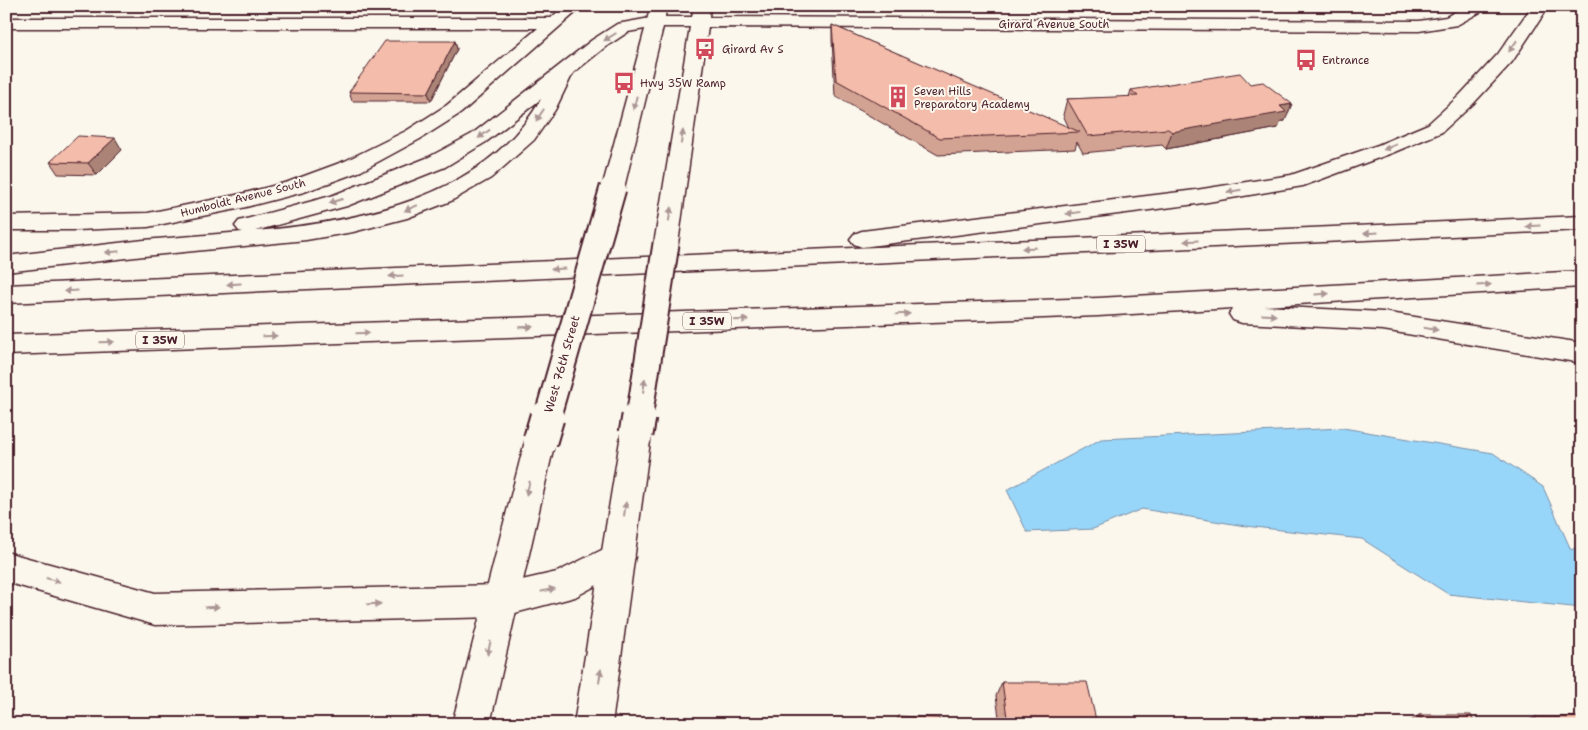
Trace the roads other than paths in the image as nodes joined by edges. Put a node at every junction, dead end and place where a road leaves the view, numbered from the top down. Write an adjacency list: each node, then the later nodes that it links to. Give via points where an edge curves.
1 (40, 6): 8 (main road)
2 (575, 6): 7 (main road, Humboldt Avenue South)
3 (1478, 6): 6 (main road, Girard Avenue South, via 1451,21 1419,26)
4 (1541, 6): 14 (main road, one-way to 14, via 1505,58 1435,128 1385,150 1295,181 1196,197)
5 (657, 14): 6 (main road, Girard Avenue South); 9 (main road, Girard Avenue South, one-way to 9, via 623,28); 22 (main road, West 76th Street, one-way to 22, bridge, via 613,188 540,441)
6 (701, 14): 20 (main road, one-way to 6, bridge)
7 (555, 23): 8 (main road); 10 (main road, Humboldt Avenue South, via 454,109 413,135 353,166 296,187 148,220)
8 (10, 26)
9 (564, 73): 12 (main road, Girard Avenue South, one-way to 12, via 479,138 405,176 338,201 269,221); 12 (main road, one-way to 12, via 541,116 520,143 485,171 453,190 404,211 353,225 295,235)
10 (6, 223)
11 (1582, 223): 14 (main road, I 35W, one-way to 14)
12 (160, 247): 13 (main road, one-way to 13)
13 (6, 264)
14 (659, 264): 16 (main road, I 35W, one-way to 16)
15 (1582, 279): 17 (main road, I 35W, one-way to 15)
16 (6, 294)
17 (1098, 307): 18 (main road, I 35W, one-way to 17); 19 (main road, one-way to 19, via 1383,321)
18 (6, 345)
19 (1582, 353)
20 (618, 557): 22 (main road, one-way to 20, via 563,586); 24 (main road, one-way to 20)
21 (6, 567): 22 (main road, one-way to 22, via 155,609)
22 (500, 601): 23 (main road, West 76th Street, one-way to 23)
23 (471, 724)
24 (593, 724)

